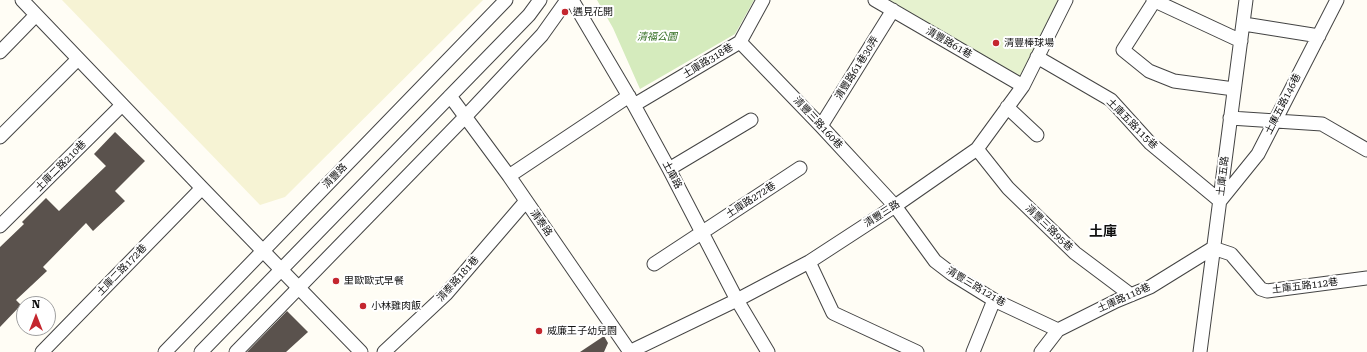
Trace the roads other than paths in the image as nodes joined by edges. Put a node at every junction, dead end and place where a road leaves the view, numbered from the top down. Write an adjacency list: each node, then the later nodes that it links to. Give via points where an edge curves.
1 (22, 0): 13 (street)
2 (506, 0): 46 (street, 清豐路)
3 (540, 0): 23 (street, via 529,15)
4 (567, 0): 27 (street, via 542,35)
5 (572, 0): 24 (street, 土庫路)
6 (763, 0): 17 (street, 土庫路318巷)
7 (875, 0): 12 (street, 清豐路61巷)
8 (1066, 0): 19 (street, 清豐三路)
9 (1154, 0): 16 (street); 22 (street, via 1123,50 1149,71 1174,81)
10 (1246, 0): 14 (street, 土庫五路)
11 (1337, 0): 15 (street, 土庫五路146巷)
12 (893, 10): 21 (street, 清豐路61巷); 31 (street, 清豐路61巷30弄)
13 (36, 15): 18 (street); 20 (street)
14 (1244, 24): 15 (street); 16 (street, 土庫五路)
15 (1319, 36): 30 (street, 土庫五路146巷)
16 (1241, 41): 22 (street, 土庫五路)
17 (740, 42): 24 (street, 土庫路318巷); 31 (street, 清豐三路160巷)
18 (0, 52)
19 (1037, 57): 21 (street, 清豐三路); 41 (street, 土庫五路115巷, via 1111,100 1150,143)
20 (78, 59): 25 (street); 33 (street)
21 (1023, 86): 26 (street, 清豐三路)
22 (1234, 89): 28 (street, 土庫五路)
23 (450, 96): 27 (street, 清泰路); 49 (street)
24 (631, 101): 37 (street, 土庫路); 38 (street, 土庫路318巷)
25 (122, 105): 39 (street); 43 (street, 土庫二路210巷)
26 (1007, 107): 32 (street); 34 (street, 清豐三路)
27 (465, 117): 38 (street, 清泰路); 51 (street)
28 (1230, 118): 30 (street); 41 (street, 土庫五路)
29 (751, 120): 37 (street)
30 (1274, 121): 35 (street, via 1322,124); 41 (street, 土庫五路146巷, via 1258,154)
31 (821, 126): 42 (street, 清豐三路160巷)
32 (1037, 135)
33 (0, 138)
34 (977, 149): 42 (street, 清豐三路); 52 (street, 清豐三路95巷, via 1008,188 1075,253)
35 (1367, 150)
36 (800, 168): 44 (street, 土庫路272巷)
37 (669, 169): 44 (street, 土庫路)
38 (509, 176): 40 (street, 清泰路)
39 (202, 188): 46 (street); 56 (street, 土庫二路172巷)
40 (526, 201): 61 (street, 清泰路181巷, via 446,294); 62 (street, 清泰路)
41 (1220, 202): 45 (street, 土庫五路)
42 (895, 206): 47 (street, 清豐三路); 54 (street, 清豐三路121巷, via 935,261)
43 (2, 220)
44 (702, 233): 48 (street, 土庫路272巷); 53 (street, 土庫路)
45 (1213, 248): 50 (street, 土庫五路112巷, via 1231,254 1261,288 1267,291); 52 (street, 土庫路118巷, via 1150,287); 67 (street, 土庫五路)
46 (263, 251): 49 (street); 57 (street, 清豐路)
47 (809, 262): 53 (street, 清豐三路); 64 (street, via 833,313)
48 (654, 264)
49 (281, 270): 51 (street); 58 (street)
50 (1367, 278)
51 (298, 287): 59 (street); 60 (street)
52 (1131, 295): 55 (street, 土庫路118巷)
53 (737, 300): 62 (street, 清豐三路); 63 (street, 土庫路)
54 (994, 300): 55 (street, 清豐三路121巷); 65 (street)
55 (1058, 330): 66 (street, 土庫路118巷)
56 (42, 352)
57 (165, 352)
58 (201, 352)
59 (236, 352)
60 (361, 352)
61 (384, 352)
62 (630, 352)
63 (768, 352)
64 (917, 352)
65 (973, 352)
66 (1041, 352)
67 (1200, 352)

